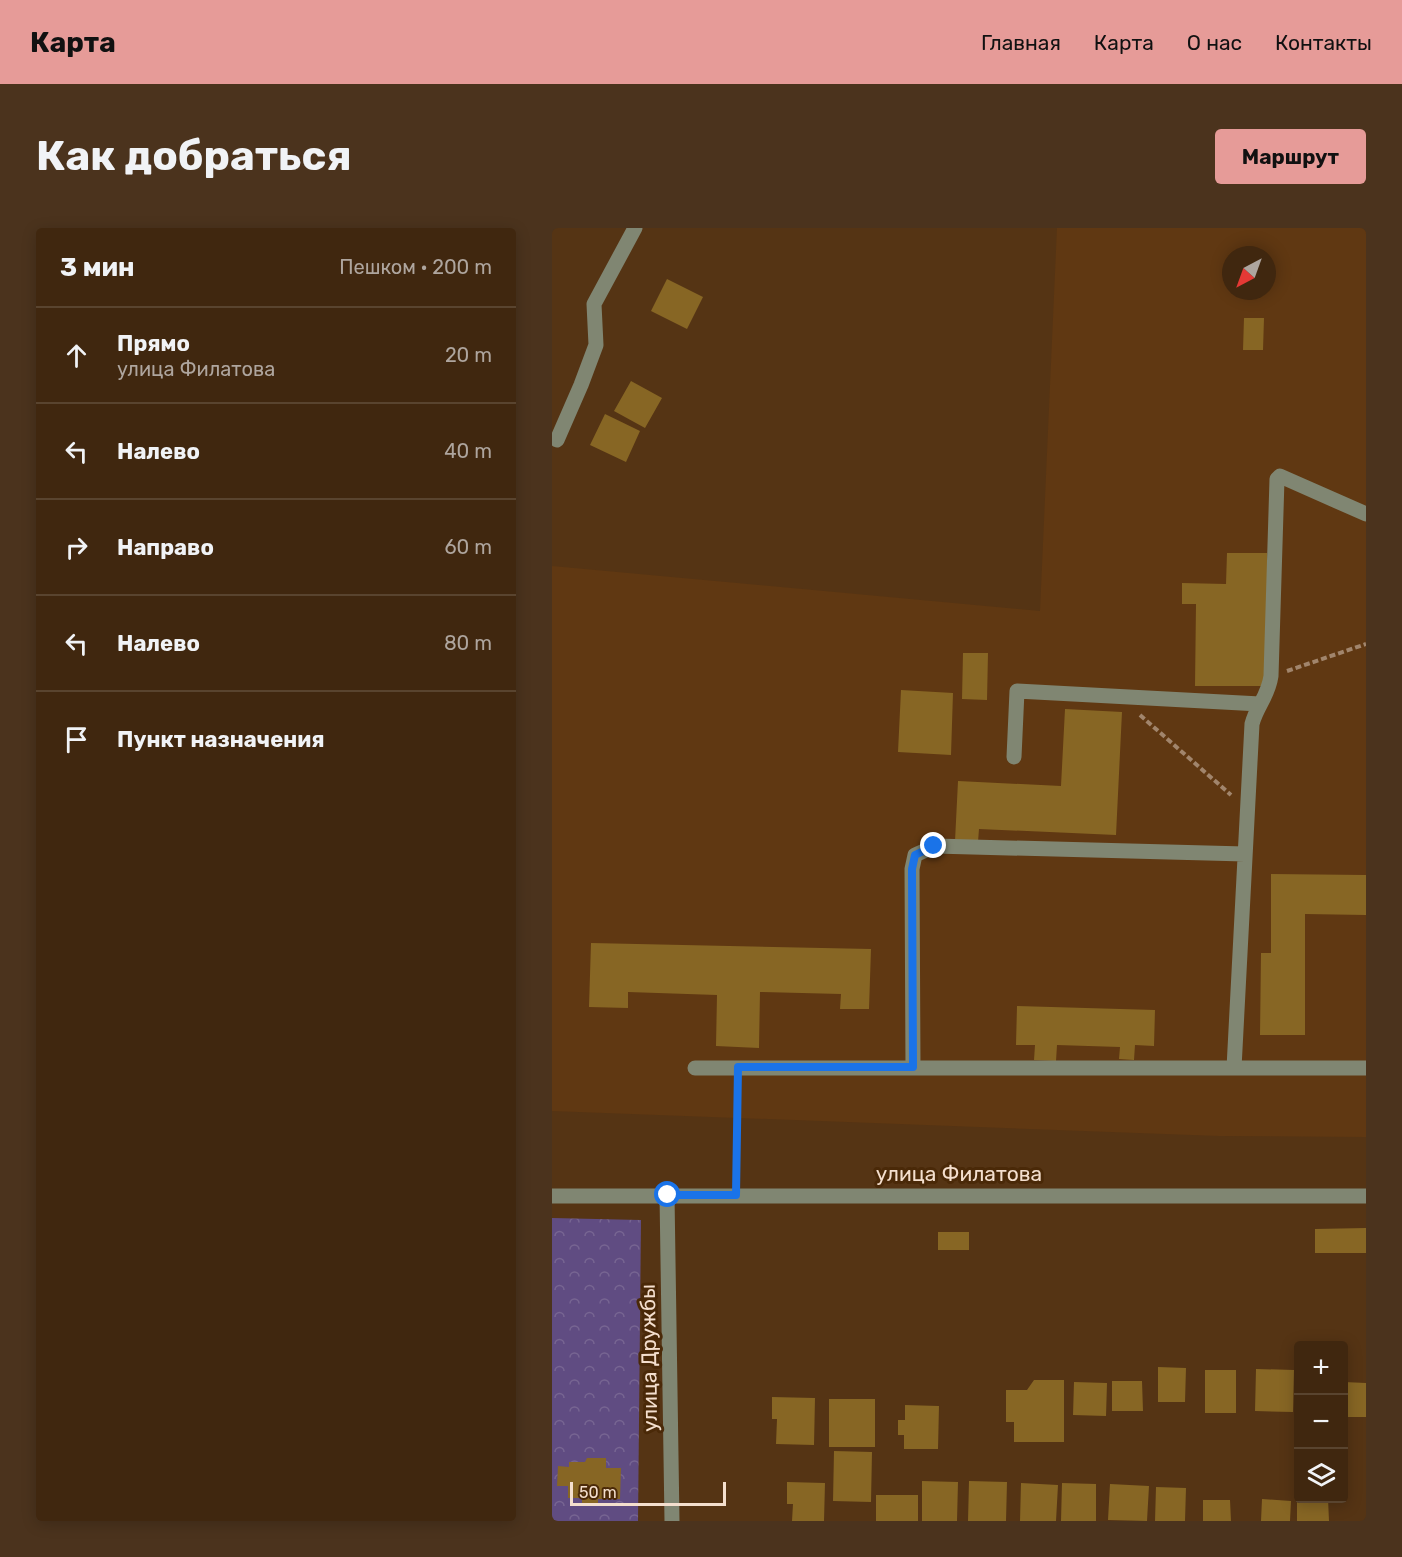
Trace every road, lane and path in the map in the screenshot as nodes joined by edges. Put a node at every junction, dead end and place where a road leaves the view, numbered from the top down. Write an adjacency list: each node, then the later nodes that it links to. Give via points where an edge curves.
1 (635, 228): 2 (street, via 594,304 596,345)
2 (557, 440)
3 (1366, 514): 5 (street, via 1280,476 1277,479)
4 (1366, 644): 5 (path)
5 (1271, 676): 7 (street, via 1269,690)
6 (1120, 697): 7 (street); 8 (street, via 1017,691); 9 (path)
7 (1260, 704): 9 (street, via 1252,724)
8 (1014, 758)
9 (1248, 810): 10 (street)
10 (1245, 854): 12 (street, via 934,846 915,855); 14 (street)
11 (738, 1067): 12 (street); 13 (street); 17 (path)
12 (913, 1067): 14 (street)
13 (695, 1068)
14 (1234, 1068): 15 (street)
15 (1366, 1068)
16 (668, 1195): 17 (street, улица Филатова); 18 (street, улица Филатова); 20 (street, улица Дружбы)
17 (736, 1195): 19 (street, улица Филатова)
18 (552, 1196)
19 (1366, 1196)
20 (672, 1521)

